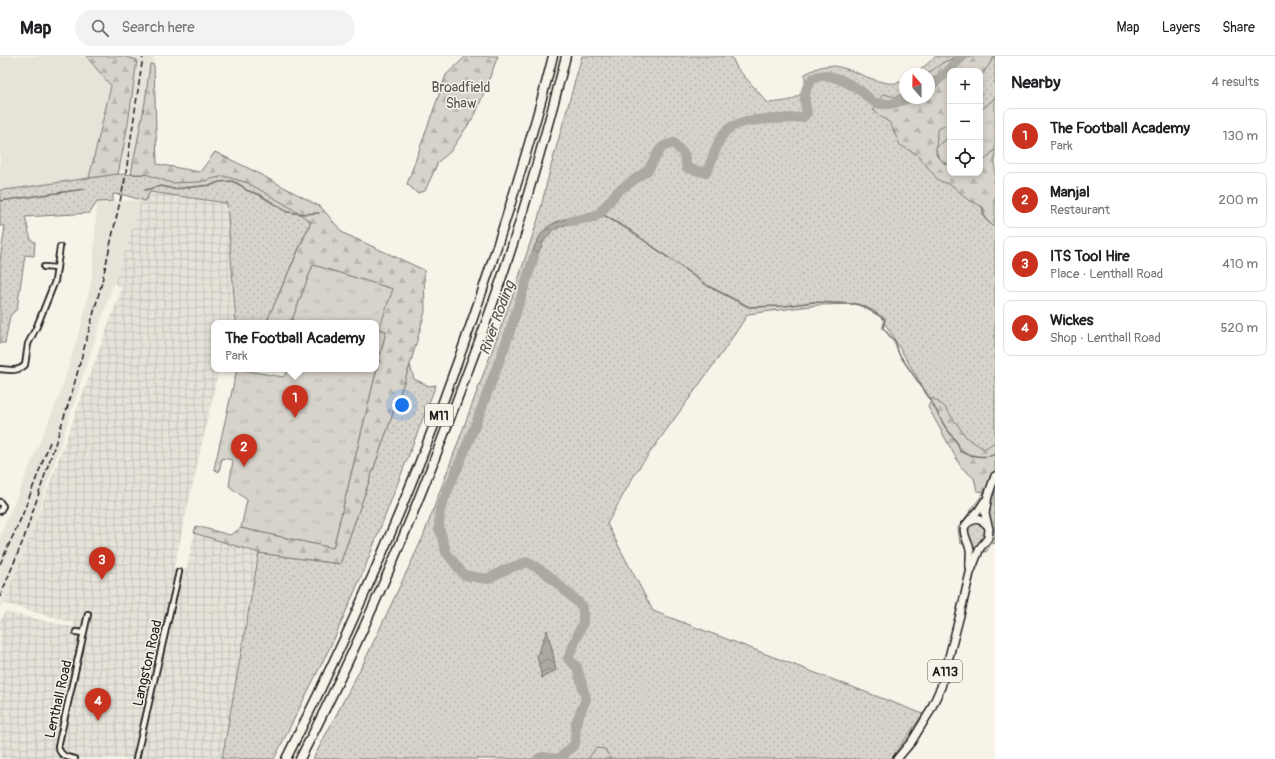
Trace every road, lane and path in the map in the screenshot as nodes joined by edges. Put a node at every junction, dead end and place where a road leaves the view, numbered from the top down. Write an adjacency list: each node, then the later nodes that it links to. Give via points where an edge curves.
1 (553, 56): 24 (highway, M11, via 504,227 433,430 356,612)
2 (566, 56): 25 (highway, M11, via 519,225 452,413 406,531 320,721)
3 (60, 247): 5 (street)
4 (44, 267): 5 (street)
5 (57, 268): 6 (street, via 55,281 38,326 28,344 25,365 14,370)
6 (0, 368)
7 (995, 476): 8 (main road)
8 (988, 496): 11 (main road); 12 (main road, via 985,514)
9 (0, 502): 10 (street, via 3,506)
10 (0, 511)
11 (968, 523): 12 (main road, via 977,519); 15 (main road, via 964,531)
12 (987, 525): 13 (main road); 16 (main road, via 990,533)
13 (995, 531)
14 (995, 539): 16 (main road)
15 (966, 540): 16 (main road, via 976,545); 18 (main road, A113, via 970,551)
16 (985, 542): 18 (main road, A113)
17 (179, 572): 23 (street, Langston Road)
18 (970, 573): 26 (main road, A113, via 935,701 912,741)
19 (88, 614): 21 (street, Lenthall Road)
20 (76, 632): 21 (street)
21 (83, 633): 22 (street, Lenthall Road, via 58,747 64,756)
22 (75, 759)
23 (136, 759)
24 (286, 759)
25 (300, 759)
26 (897, 759)

